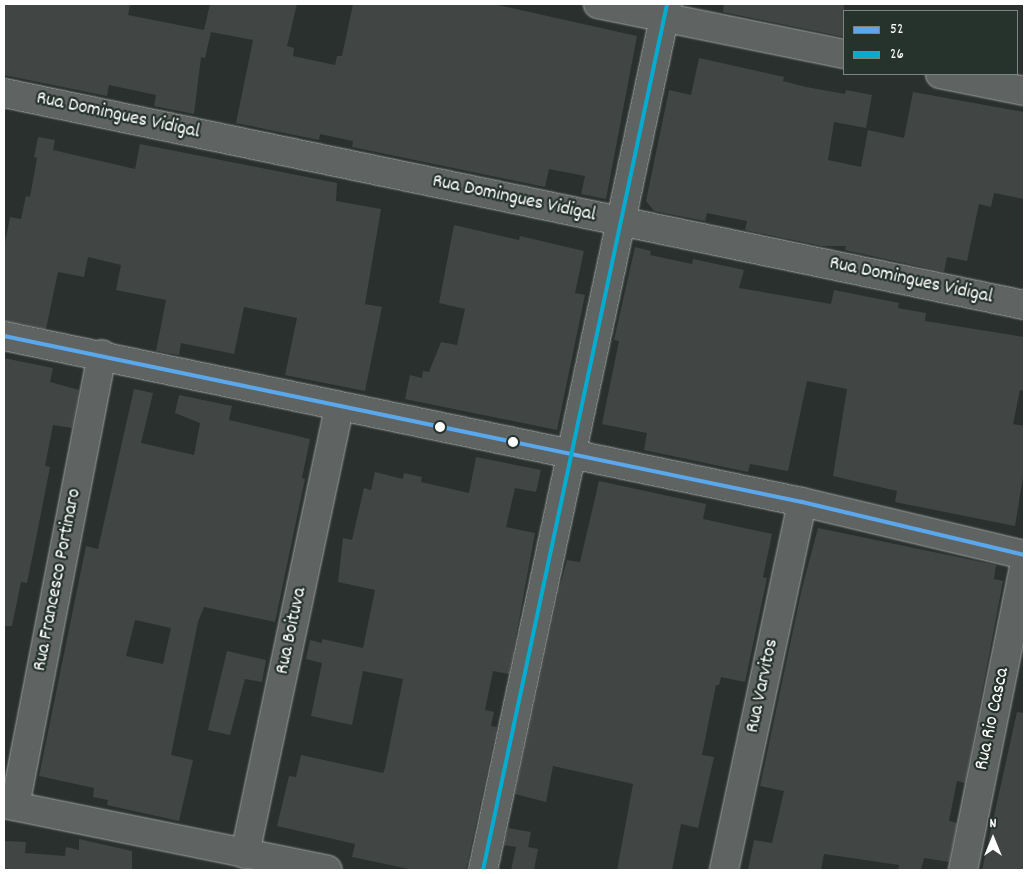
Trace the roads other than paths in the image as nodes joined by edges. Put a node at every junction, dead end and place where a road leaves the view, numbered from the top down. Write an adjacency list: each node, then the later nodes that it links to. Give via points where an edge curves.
1 (598, 4): 2 (street)
2 (665, 11): 3 (street); 7 (street)
3 (843, 54)
4 (945, 75): 5 (street)
5 (1024, 91)
6 (4, 93): 7 (street, Rua Domingues Vidigal)
7 (619, 220): 8 (street, Rua Domingues Vidigal); 12 (street)
8 (1024, 305)
9 (4, 336): 10 (street)
10 (102, 354): 11 (street); 16 (street, Rua Francesco Portinaro)
11 (339, 408): 12 (street); 17 (street, Rua Boituva)
12 (570, 455): 13 (street); 19 (street)
13 (802, 502): 14 (street); 20 (street, Rua Varvitos)
14 (1024, 555)
15 (1024, 568): 21 (street, Rua Rio Casca)
16 (9, 805): 17 (street)
17 (245, 854): 18 (street)
18 (327, 870)
19 (483, 870)
20 (724, 870)
21 (963, 870)

